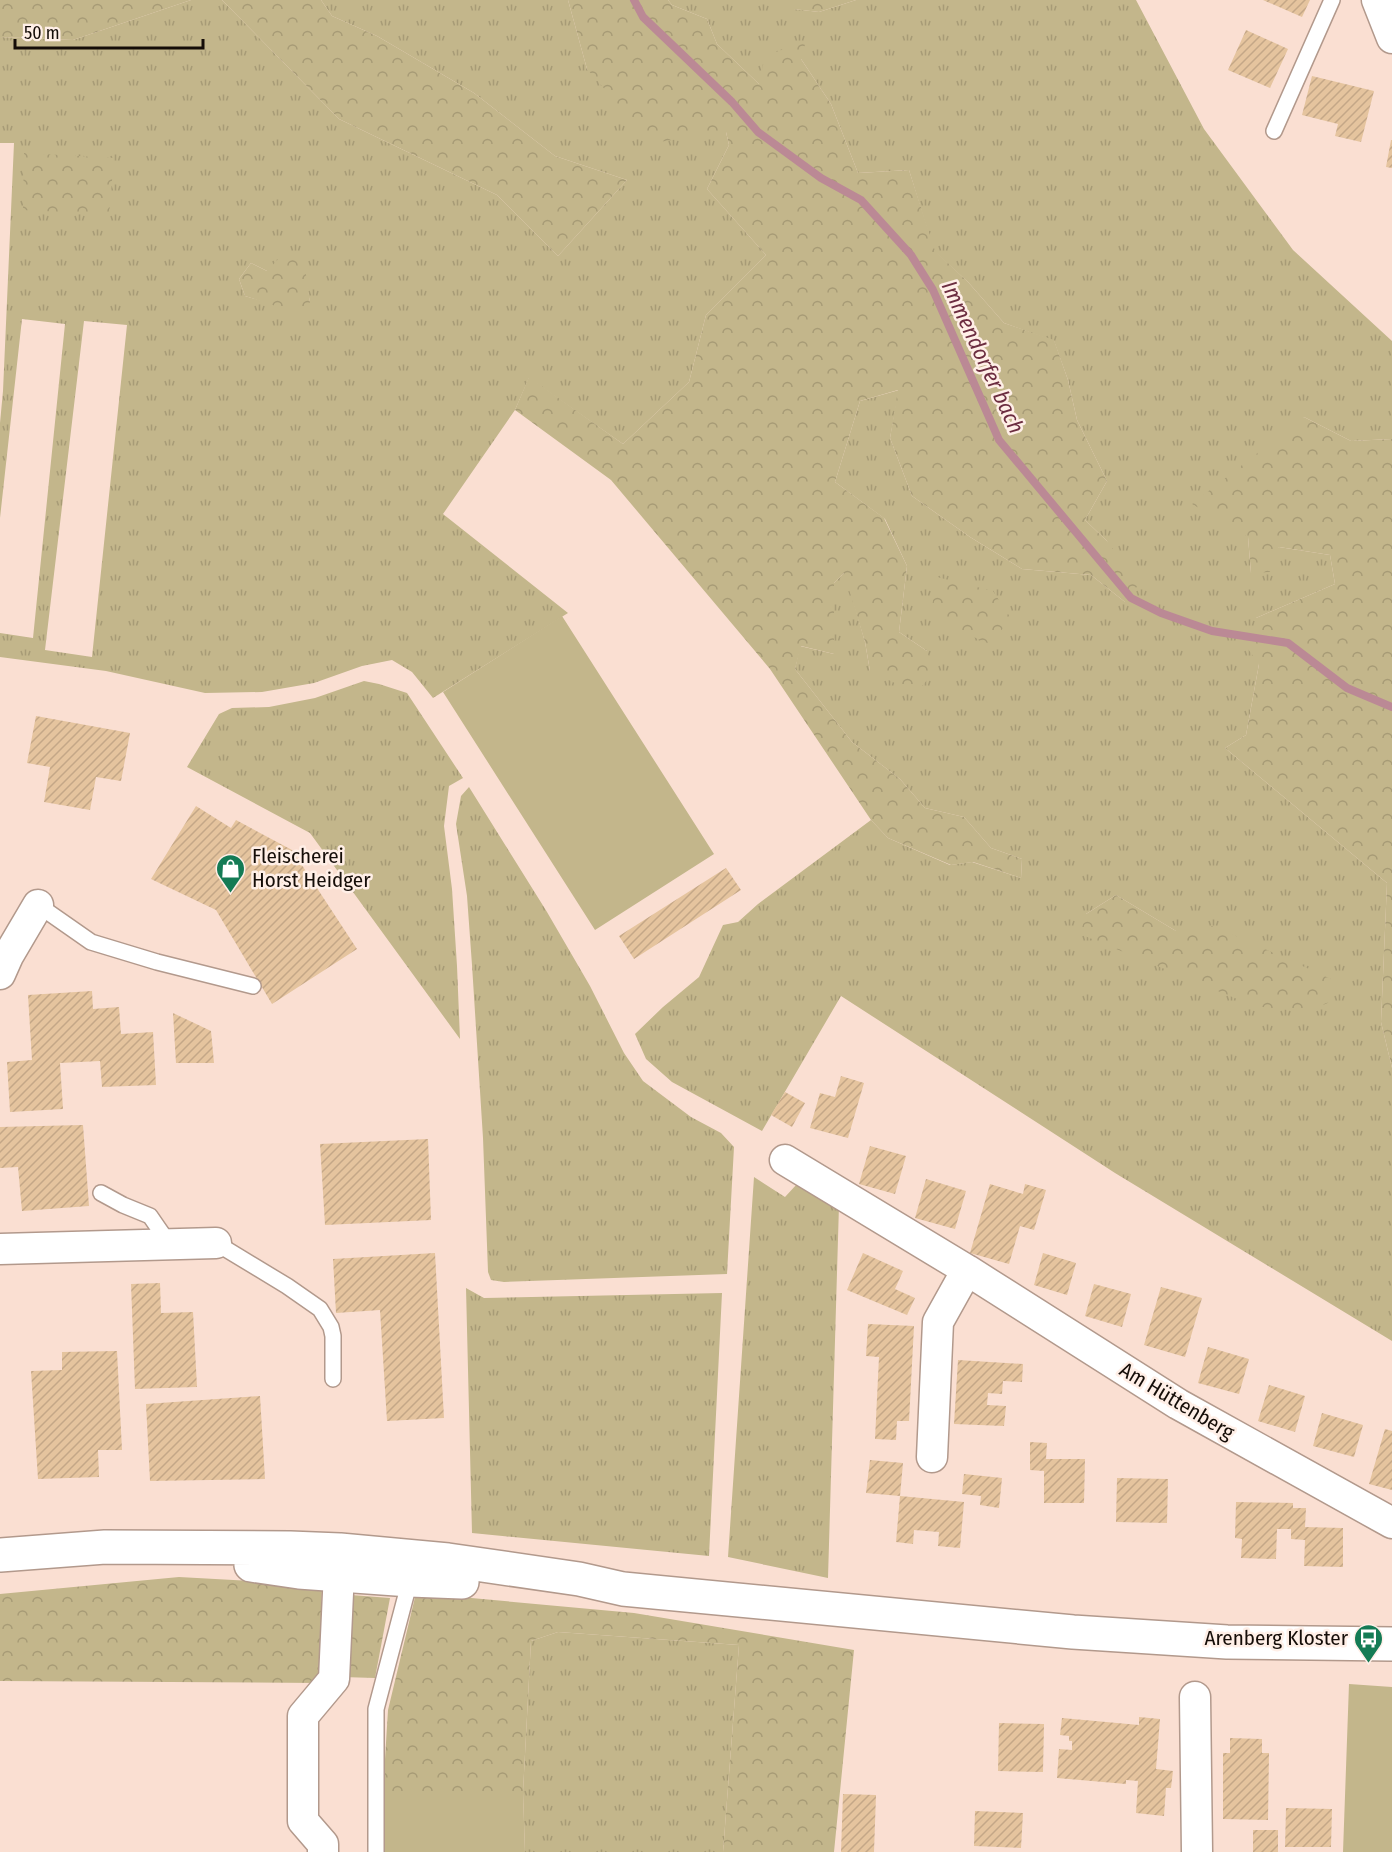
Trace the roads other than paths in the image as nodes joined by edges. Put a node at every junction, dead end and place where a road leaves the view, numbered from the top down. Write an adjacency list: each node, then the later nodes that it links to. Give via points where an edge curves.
1 (1332, 0): 4 (lane)
2 (1377, 0): 3 (street)
3 (1392, 38)
4 (1274, 131)
5 (38, 905): 6 (street); 7 (lane, via 91,942)
6 (0, 974)
7 (253, 986)
8 (785, 1160): 13 (street, Am Hüttenberg)
9 (101, 1193): 11 (lane, via 150,1216)
10 (216, 1243): 11 (street); 14 (lane, via 320,1309 333,1336)
11 (170, 1245): 12 (street)
12 (0, 1249)
13 (967, 1270): 15 (street, via 938,1322); 16 (street, Am Hüttenberg, via 1178,1404)
14 (333, 1379)
15 (932, 1457)
16 (1392, 1523)
17 (0, 1555): 18 (main road, via 105,1547 290,1548)
18 (339, 1562): 19 (main road, via 299,1572 168,1562); 20 (main road); 21 (main road, via 448,1560); 24 (street, via 334,1679 303,1716 303,1821 323,1844)
19 (0, 1575)
20 (410, 1580): 21 (main road, via 573,1590); 25 (lane, via 376,1708)
21 (623, 1589): 22 (main road, via 1085,1632 1227,1642)
22 (1392, 1644)
23 (1195, 1697): 26 (street)
24 (323, 1852)
25 (376, 1852)
26 (1197, 1852)

